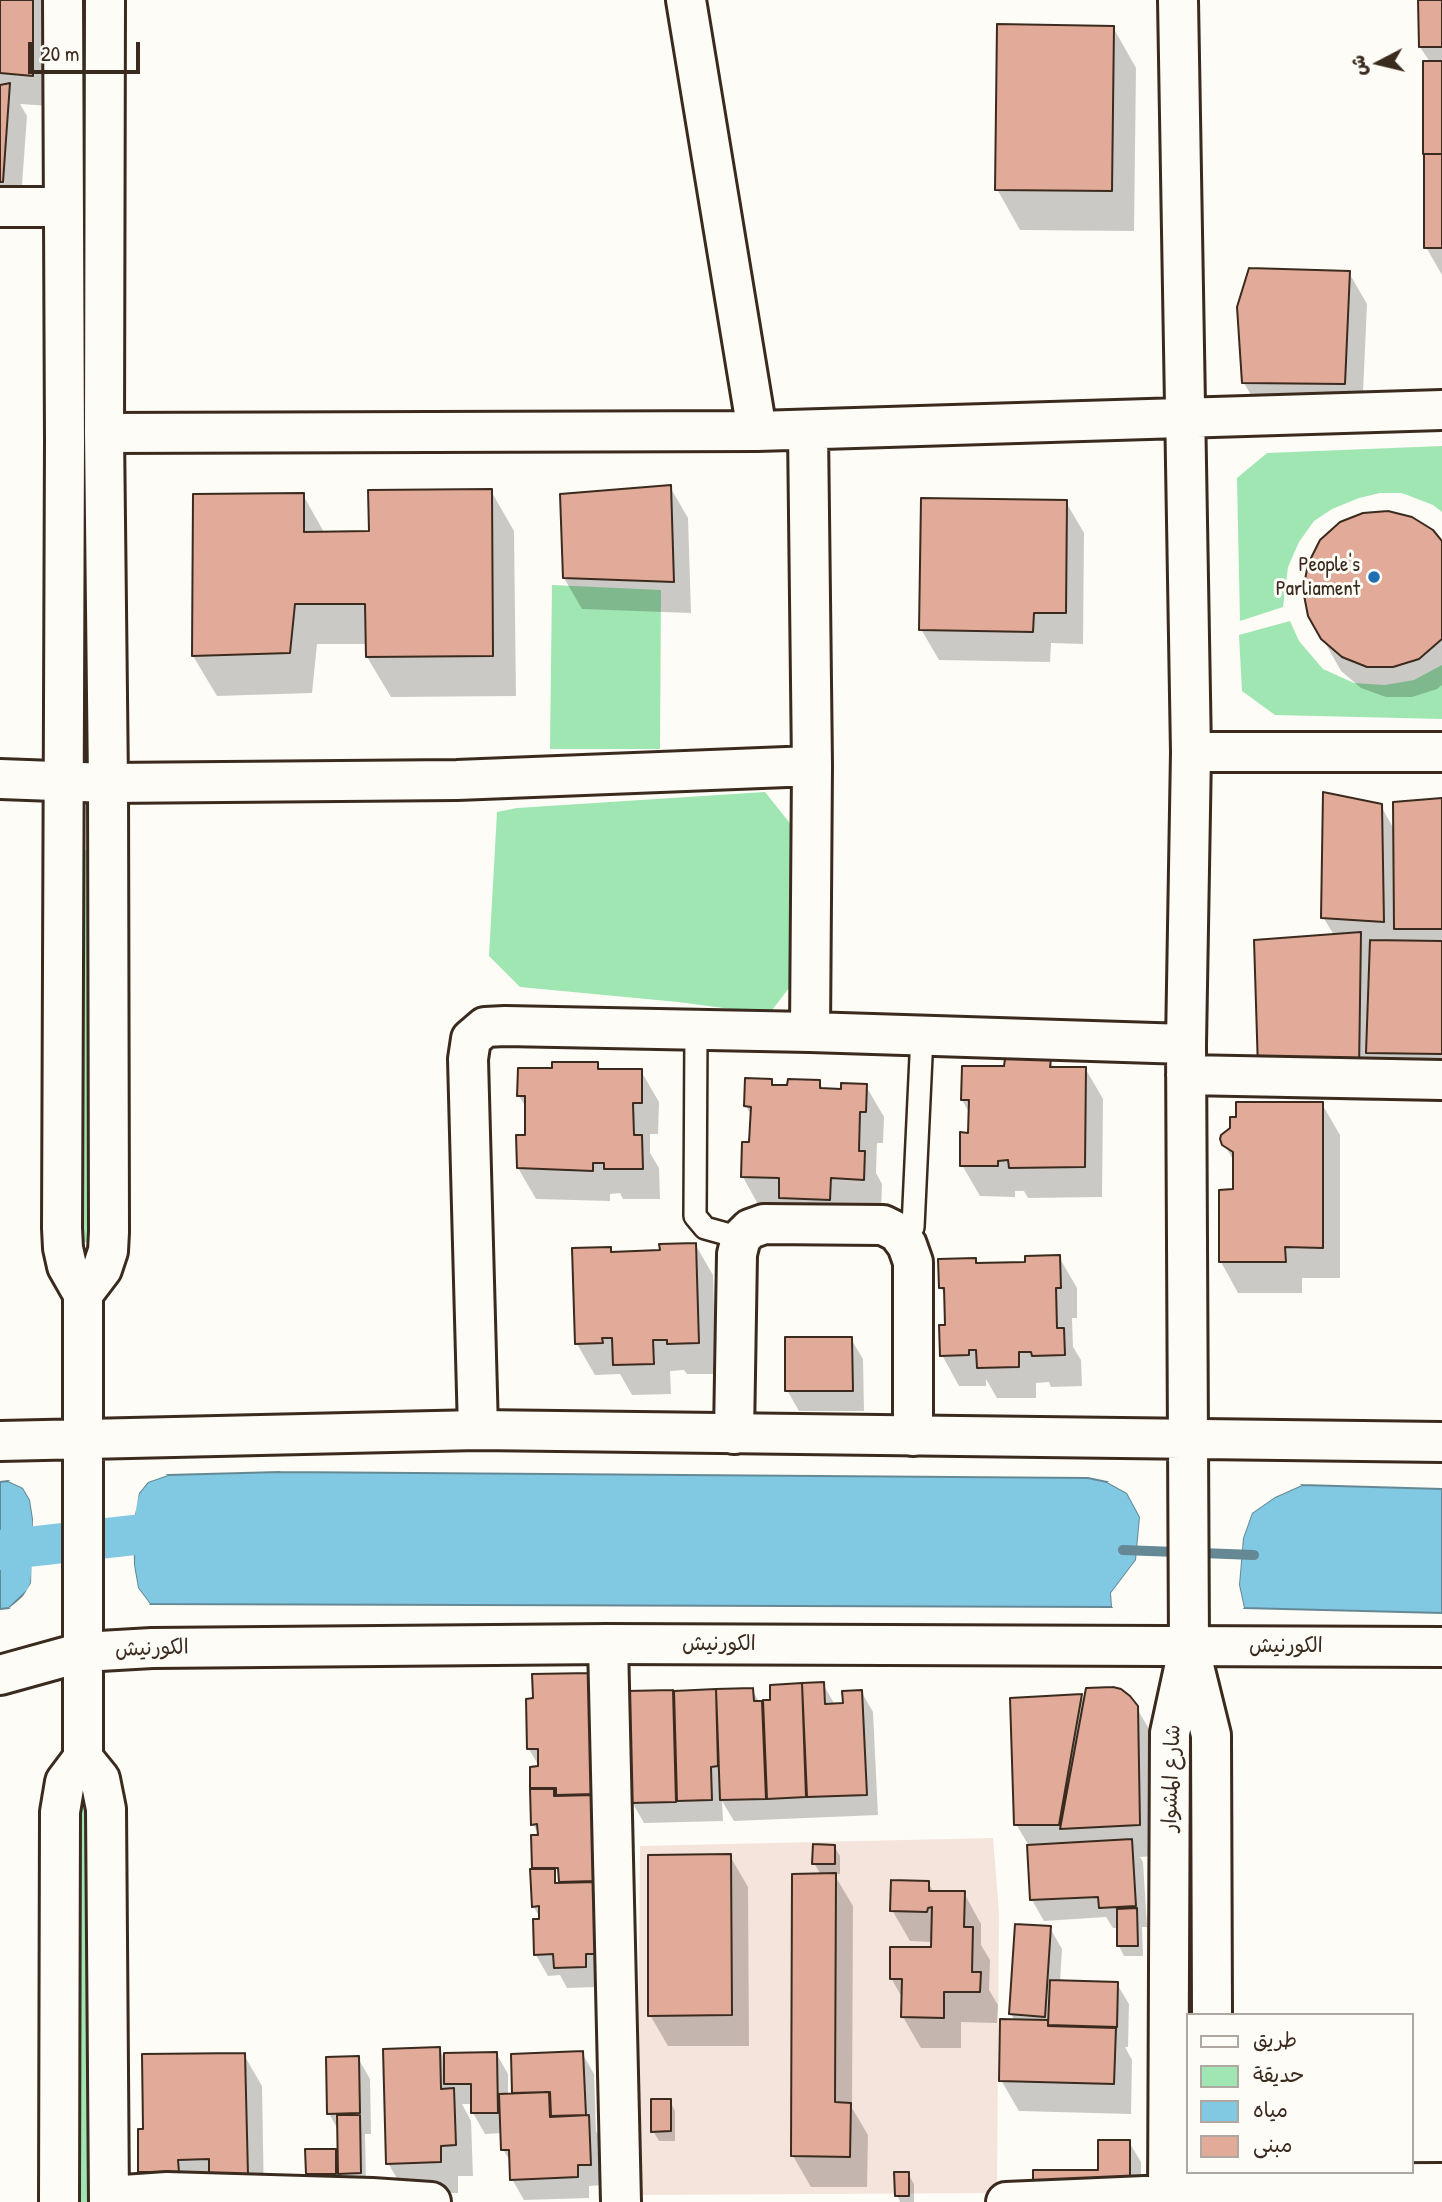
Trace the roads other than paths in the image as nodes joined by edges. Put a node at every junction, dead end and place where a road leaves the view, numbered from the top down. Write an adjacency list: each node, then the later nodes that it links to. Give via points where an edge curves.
1 (63, 0): 6 (street)
2 (105, 0): 11 (street)
3 (686, 0): 10 (street)
4 (1178, 0): 8 (street)
5 (0, 207): 6 (street)
6 (63, 207): 16 (street)
7 (1442, 410): 8 (street)
8 (1186, 418): 9 (street); 12 (street)
9 (808, 430): 10 (street); 14 (street)
10 (757, 431): 11 (street)
11 (104, 433): 17 (street)
12 (1191, 752): 13 (street); 21 (street)
13 (1442, 752)
14 (812, 766): 17 (street, via 457,780); 19 (street)
15 (0, 779): 16 (street)
16 (63, 780): 17 (street); 25 (street, via 63,1248 67,1266)
17 (108, 783): 25 (street, via 108,1251 102,1269)
18 (696, 1030): 19 (street); 24 (lane, via 695,1216 705,1228); 26 (street, via 505,1026 485,1027 471,1039)
19 (810, 1032): 20 (street)
20 (922, 1035): 21 (street); 23 (lane, via 913,1227)
21 (1186, 1060): 22 (street); 30 (street)
22 (1442, 1080)
23 (901, 1237): 24 (street, via 883,1225 764,1224 750,1228); 28 (street, via 913,1262)
24 (741, 1238): 27 (street)
25 (83, 1294): 29 (street)
26 (478, 1430): 27 (street); 29 (street)
27 (734, 1434): 28 (street)
28 (912, 1436): 30 (street)
29 (83, 1437): 31 (street); 36 (street)
30 (1188, 1440): 32 (street); 34 (street)
31 (0, 1441)
32 (1442, 1442)
33 (608, 1644): 34 (street, الكورنيش); 36 (street, الكورنيش); 47 (street)
34 (1189, 1645): 35 (street, الكورنيش); 39 (street, شارع المشوار, via 1211,1735); 43 (street, شارع المشوار, via 1170,1733)
35 (1442, 1647)
36 (83, 1652): 37 (street, الكورنيش); 38 (street)
37 (0, 1675)
38 (83, 1758): 42 (street, via 100,1779 106,1809); 45 (street, via 65,1783 60,1812)
39 (1212, 2013)
40 (1442, 2183): 41 (street)
41 (1212, 2186): 43 (street)
42 (109, 2199): 44 (street, via 167,2192)
43 (1168, 2199): 48 (street)
44 (372, 2200): 46 (street)
45 (59, 2202)
46 (431, 2202)
47 (621, 2202)
48 (1006, 2202)

